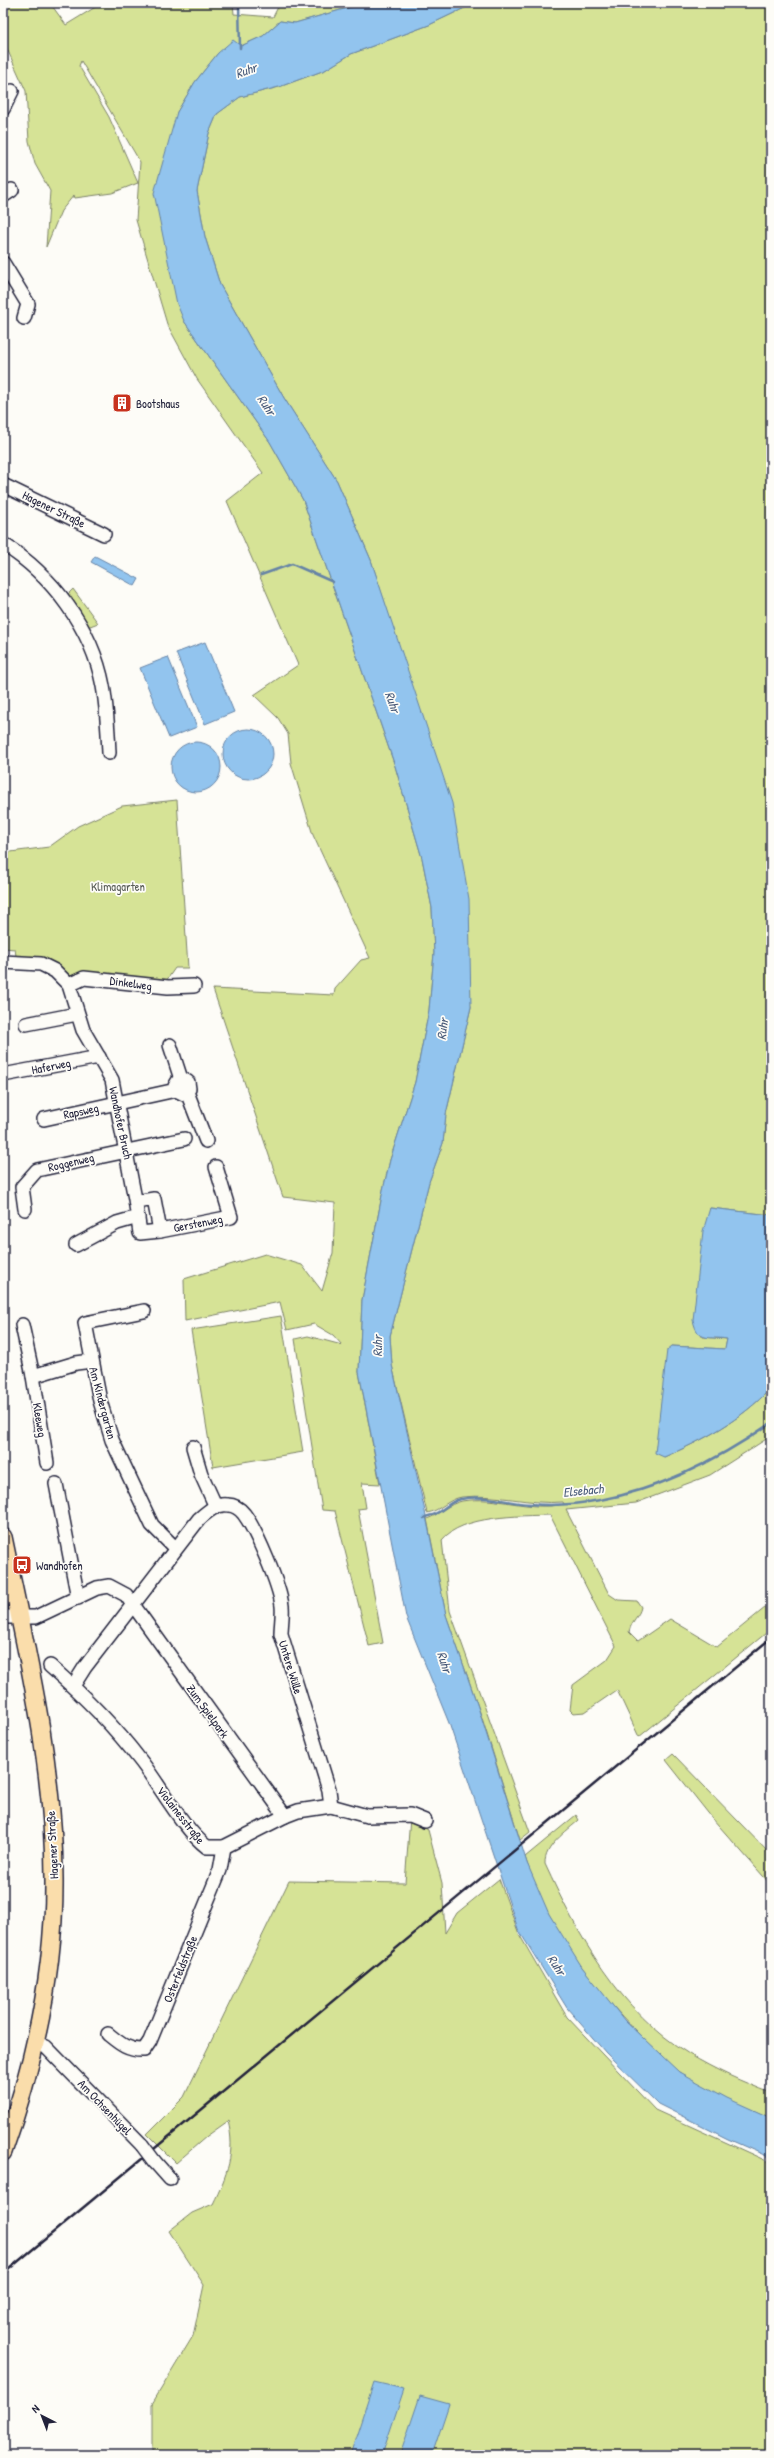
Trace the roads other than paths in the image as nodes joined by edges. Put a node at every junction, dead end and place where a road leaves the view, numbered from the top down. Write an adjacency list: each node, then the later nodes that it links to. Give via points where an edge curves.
1 (12, 91): 2 (street)
2 (3, 109)
3 (3, 263): 4 (street, via 28,304)
4 (24, 318)
5 (3, 485): 6 (street, Hagener Straße)
6 (104, 534)
7 (3, 544): 8 (street, via 43,576 84,630 103,685)
8 (109, 753)
9 (3, 962): 10 (street, Wandhofer Bruch, via 40,964 56,971)
10 (69, 985): 11 (street, Dinkelweg, via 84,978 168,987); 12 (street, Wandhofer Bruch)
11 (194, 986)
12 (77, 1014): 13 (street); 15 (street, Wandhofer Bruch)
13 (26, 1024)
14 (170, 1045): 17 (street)
15 (99, 1057): 16 (street, Haferweg); 18 (street, Wandhofer Bruch, via 112,1080)
16 (3, 1075)
17 (181, 1087): 18 (street, Rapsweg); 21 (street)
18 (118, 1103): 19 (street, Rapsweg); 22 (street, Wandhofer Bruch)
19 (44, 1119)
20 (184, 1139): 22 (street, Roggenweg)
21 (206, 1141)
22 (125, 1150): 24 (street, Wandhofer Bruch); 25 (street, Roggenweg, via 37,1170 22,1187)
23 (216, 1167): 27 (street, Gerstenweg, via 231,1216)
24 (135, 1200): 26 (street, Wandhofer Bruch); 27 (street, via 154,1199)
25 (25, 1208)
26 (138, 1217): 27 (street, Wandhofer Bruch, via 140,1233); 28 (street, via 117,1223)
27 (160, 1231)
28 (76, 1245)
29 (144, 1311): 31 (street, Am Kindergarten, via 85,1323)
30 (22, 1325): 32 (street, Kleeweg)
31 (92, 1362): 32 (street, via 76,1363); 38 (street, Am Kindergarten, via 112,1440 152,1525)
32 (33, 1376): 34 (street, Kleeweg)
33 (193, 1447): 36 (street, via 201,1474)
34 (47, 1463)
35 (56, 1484): 39 (street)
36 (216, 1507): 38 (street, via 199,1519); 44 (street, Untere Wülle, via 229,1505 243,1513 255,1533 278,1591 282,1607 281,1634 329,1790)
37 (3, 1537): 41 (main road, Hagener Straße)
38 (175, 1548): 40 (street)
39 (78, 1598): 40 (street, via 97,1588 109,1586 126,1595); 41 (street, via 36,1617)
40 (132, 1605): 43 (street); 45 (street, Zum Spielpark)
41 (11, 1617): 49 (main road, Hagener Straße, via 41,1729 54,1844 53,1921)
42 (50, 1666): 43 (street, Violainesstraße)
43 (73, 1686): 47 (street, Violainesstraße, via 140,1760 203,1844 211,1848)
44 (331, 1806): 45 (street, via 298,1811); 46 (street, via 368,1816 410,1814)
45 (285, 1816): 47 (street)
46 (425, 1821)
47 (224, 1848): 48 (street, Osterfeldstraße, via 220,1870 150,2041 144,2050 136,2050 122,2046)
48 (108, 2034)
49 (35, 2042): 50 (main road, Hagener Straße); 51 (street, Am Ochsenhügel, bridge, via 46,2046 142,2145)
50 (3, 2152)
51 (170, 2179)

